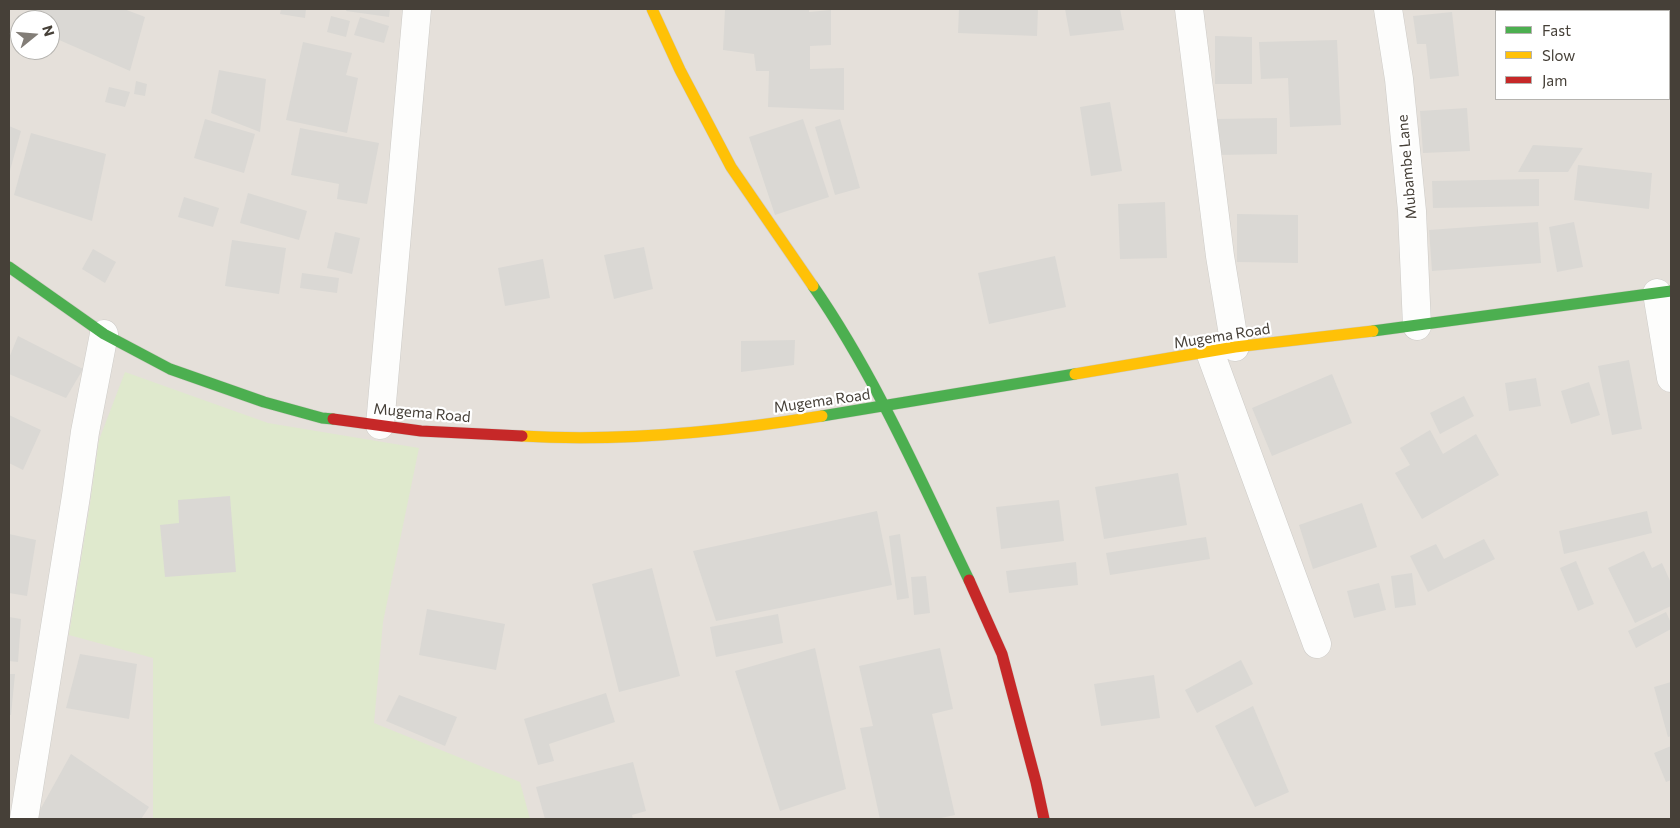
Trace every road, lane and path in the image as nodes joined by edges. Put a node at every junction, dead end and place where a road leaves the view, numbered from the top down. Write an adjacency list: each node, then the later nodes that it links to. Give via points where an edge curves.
1 (417, 9): 12 (street)
2 (652, 9): 11 (street, via 731,167 833,315)
3 (1189, 9): 9 (street, via 1220,256)
4 (1388, 9): 7 (street, Mubambe Lane, via 1412,211)
5 (9, 267): 8 (street, Mugema Road)
6 (1664, 292): 7 (street, Mugema Road); 10 (street)
7 (1417, 326): 9 (street, Mugema Road)
8 (104, 334): 12 (street, Mugema Road, via 170,369 264,402 322,418); 14 (street, via 85,432)
9 (1223, 350): 11 (street, Mugema Road); 13 (street)
10 (1671, 378)
11 (884, 408): 12 (street, Mugema Road, via 653,436 556,438 421,431); 15 (street, via 980,602 1002,654)
12 (380, 425)
13 (1317, 644)
14 (24, 819)
15 (1044, 819)

